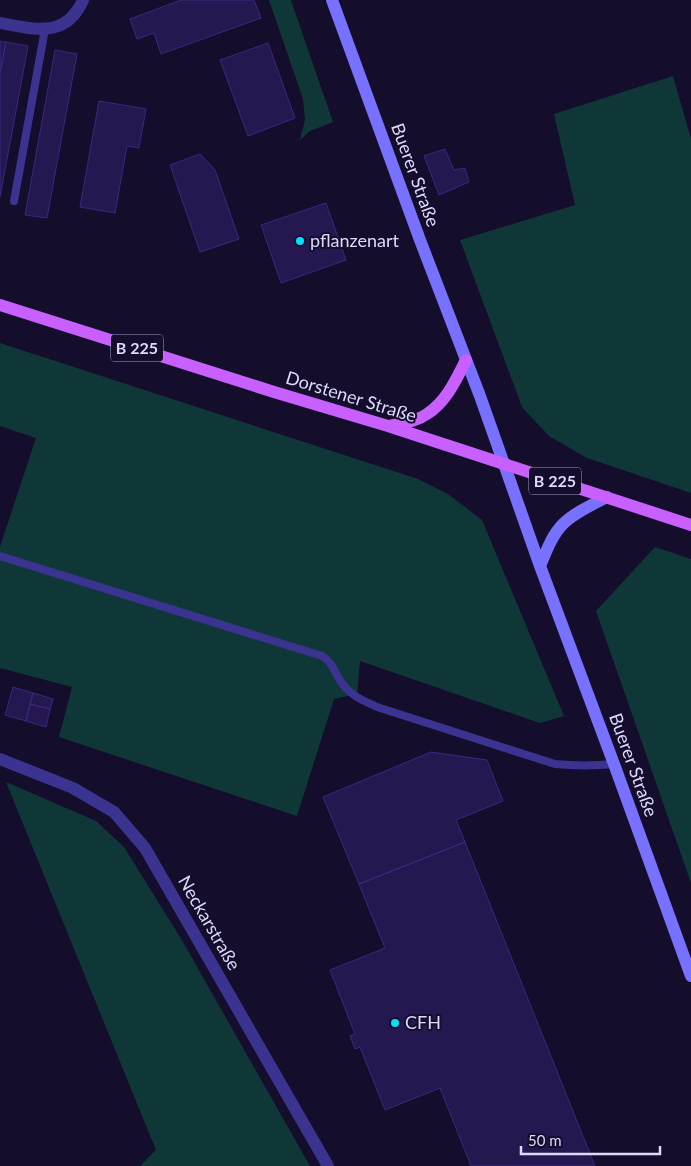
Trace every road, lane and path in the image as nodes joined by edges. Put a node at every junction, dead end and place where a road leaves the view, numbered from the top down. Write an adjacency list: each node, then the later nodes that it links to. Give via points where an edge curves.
1 (83, 0): 4 (street, via 73,17)
2 (332, 0): 7 (street, Buerer Straße)
3 (0, 23): 4 (street)
4 (45, 29): 5 (lane)
5 (14, 201)
6 (0, 305): 8 (main road, Dorstener Straße / B 225)
7 (466, 360): 8 (main road, via 441,402 426,415); 9 (street, Buerer Straße)
8 (388, 426): 9 (main road, Dorstener Straße / B 225)
9 (504, 464): 10 (main road, Dorstener Straße / B 225); 13 (street, Buerer Straße)
10 (607, 497): 11 (main road, Dorstener Straße / B 225); 13 (street, via 562,525)
11 (691, 525)
12 (0, 556): 15 (lane, via 322,656 330,661 341,682 356,698 377,707 554,764)
13 (540, 566): 15 (street, Buerer Straße)
14 (0, 759): 17 (street, Neckarstraße, via 73,788 114,812 145,848)
15 (614, 764): 16 (street, Buerer Straße)
16 (691, 976)
17 (328, 1166)

